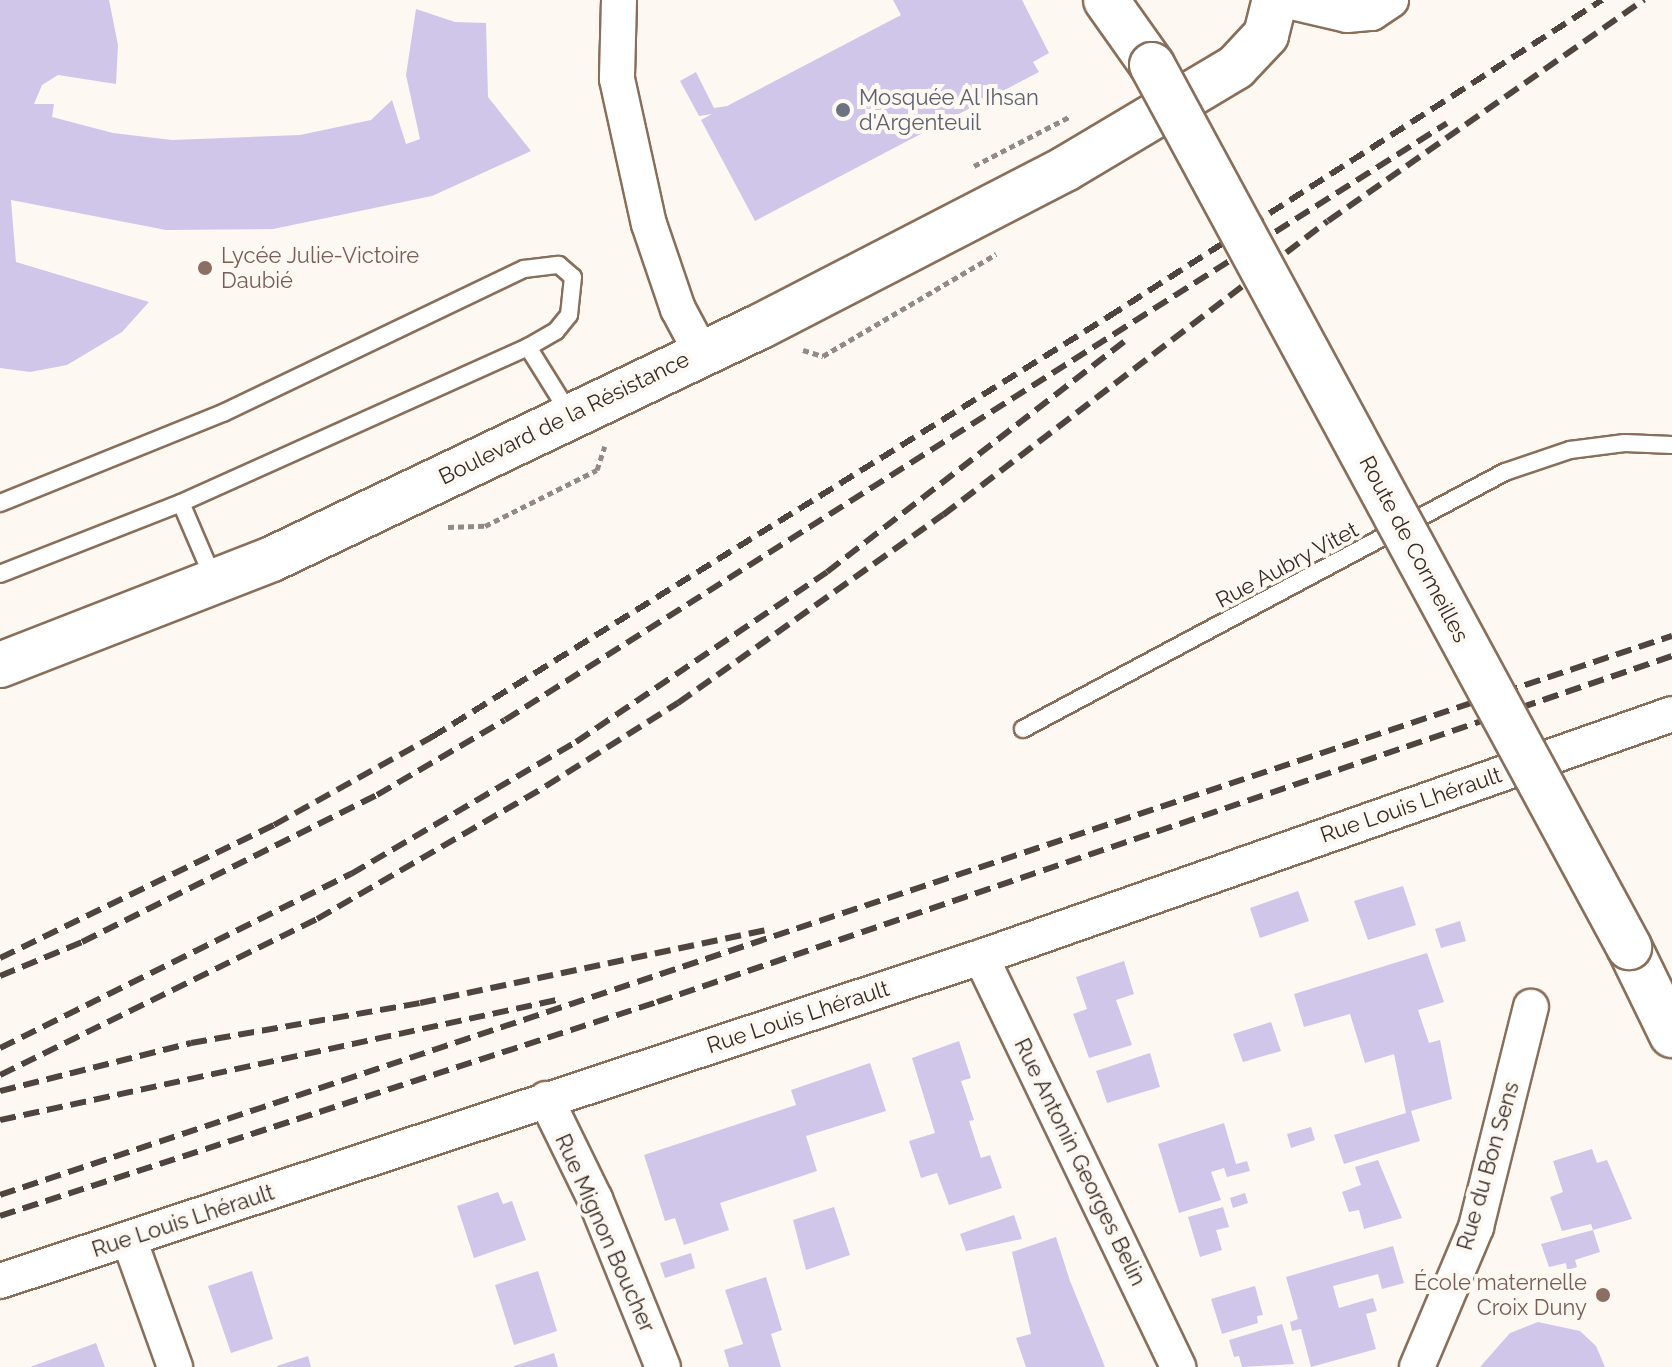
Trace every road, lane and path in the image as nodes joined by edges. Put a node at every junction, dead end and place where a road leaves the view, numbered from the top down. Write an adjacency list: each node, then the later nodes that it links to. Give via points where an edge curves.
1 (619, 0): 9 (street, via 617,79 649,224 678,309)
2 (1106, 0): 7 (main road, Route de Cormeilles)
3 (1125, 0): 7 (main road, Route de Cormeilles)
4 (1275, 0): 9 (main road, Boulevard de la Résistance, via 1266,35 1252,54 1115,143)
5 (1283, 0): 6 (street, via 1347,15 1372,13)
6 (1391, 0)
7 (1152, 65): 23 (main road, Route de Cormeilles, bridge)
8 (528, 347): 11 (lane); 13 (lane, via 556,331 569,315 573,277 559,265 524,269 223,413); 14 (lane)
9 (701, 352): 10 (main road, Boulevard de la Résistance)
10 (622, 391): 11 (main road, Boulevard de la Résistance); 15 (path, via 597,470 485,526)
11 (571, 416): 17 (main road, Boulevard de la Résistance)
12 (1672, 445): 20 (lane, Rue Aubry Vitet, via 1625,443 1570,450 1505,472)
13 (0, 503)
14 (181, 503): 16 (lane); 17 (lane)
15 (448, 527)
16 (0, 574)
17 (214, 582): 18 (main road, Boulevard de la Résistance)
18 (0, 665)
19 (1672, 714): 21 (street, Rue Louis Lhérault)
20 (1023, 729)
21 (981, 957): 24 (street, Rue Louis Lhérault); 29 (street, Rue Antonin Georges Belin)
22 (1531, 1007): 30 (street, Rue du Bon Sens, via 1476,1227)
23 (1672, 1035)
24 (546, 1099): 25 (street, Rue Louis Lhérault); 28 (street, Rue Mignon Boucher, via 595,1199)
25 (129, 1239): 26 (street, Rue Louis Lhérault); 27 (street)
26 (0, 1281)
27 (175, 1367)
28 (663, 1367)
29 (1178, 1367)
30 (1417, 1367)

